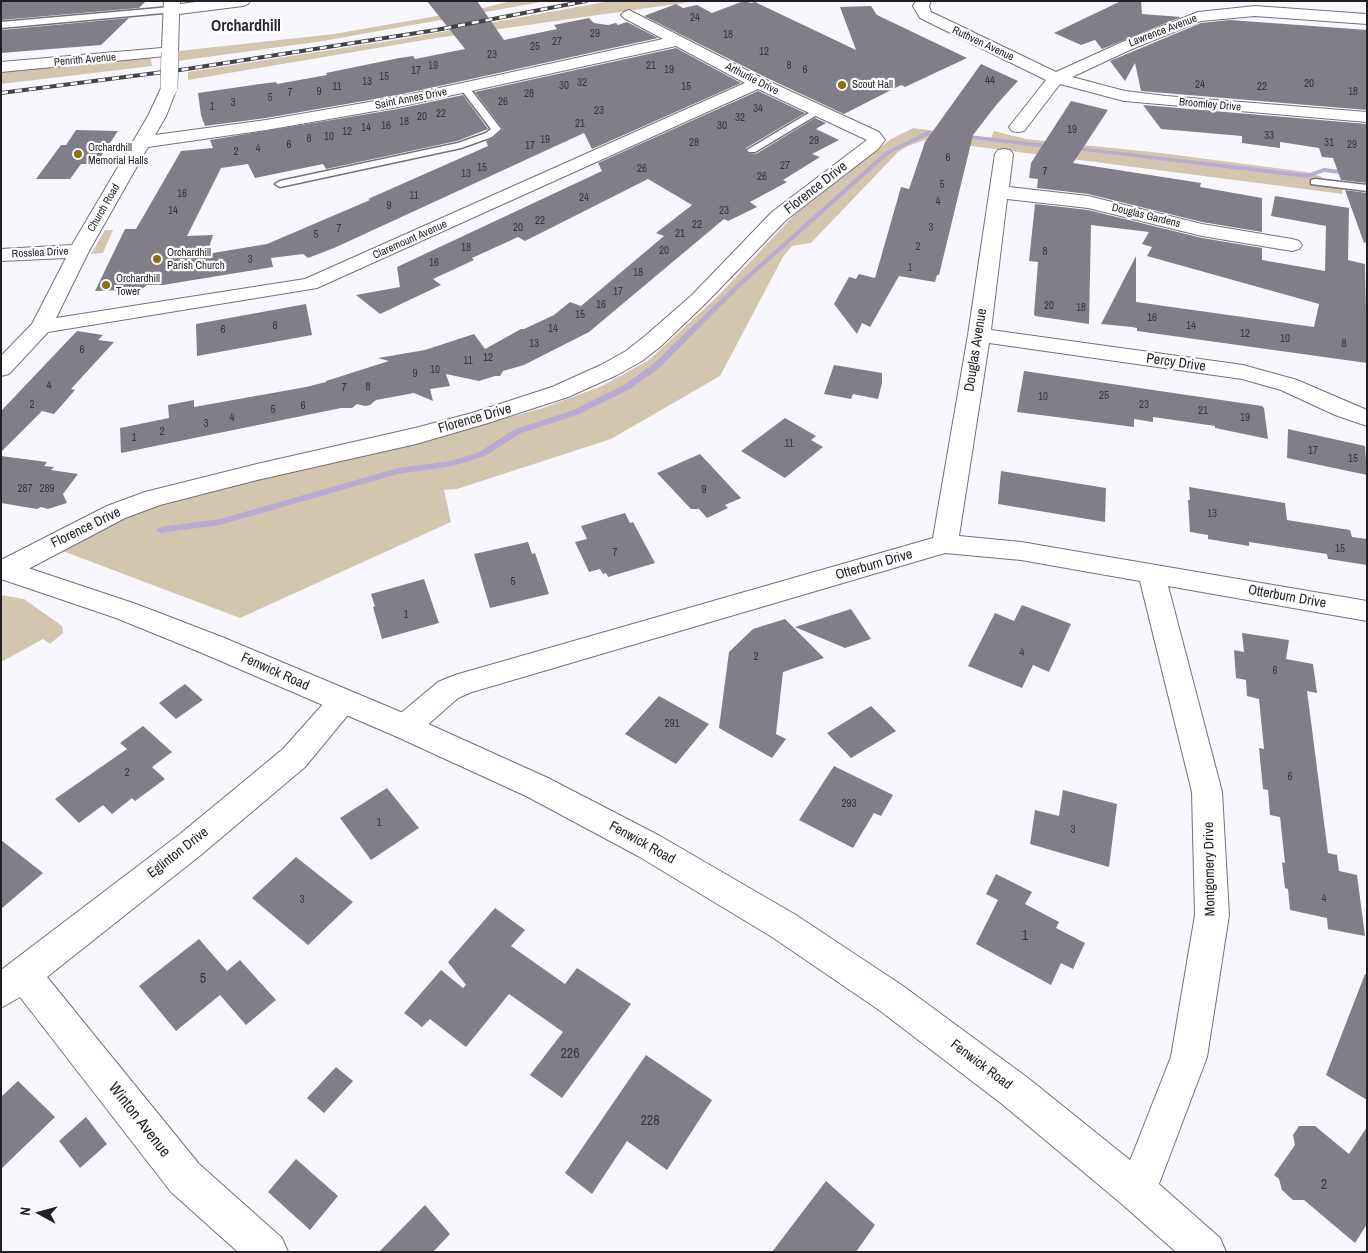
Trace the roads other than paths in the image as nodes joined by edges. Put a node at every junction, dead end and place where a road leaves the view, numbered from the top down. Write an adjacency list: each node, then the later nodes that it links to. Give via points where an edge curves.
1 (243, 1): 4 (street)
2 (924, 1): 11 (street, Ruthven Avenue, via 921,6 925,15)
3 (1329, 1): 6 (street)
4 (172, 6): 7 (lane); 9 (street, Church Road)
5 (628, 14): 8 (street, Arthurlie Drive)
6 (1366, 19): 11 (street, Lawrence Avenue, via 1255,11 1198,17)
7 (1, 25)
8 (678, 41): 12 (street, Arthurlie Drive); 13 (street, Saint Annes Drive)
9 (170, 52): 10 (street, Penrith Avenue); 18 (street, Church Road, bridge, via 167,95)
10 (1, 67)
11 (1056, 78): 15 (street, Broomley Drive, via 1124,96); 16 (street)
12 (758, 83): 14 (street, Arthurlie Drive); 28 (street, Claremount Avenue, via 310,284)
13 (465, 88): 18 (street, Saint Annes Drive, via 266,125); 22 (lane, via 496,129 489,135 461,145)
14 (817, 111): 17 (street, Arthurlie Drive); 19 (lane)
15 (1367, 117)
16 (1018, 127)
17 (876, 140): 33 (street, Florence Drive, via 779,216 654,341 609,370 560,392 480,418 154,498 116,512)
18 (142, 142): 26 (street, Church Road)
19 (752, 150)
20 (1004, 154): 24 (street, Douglas Avenue)
21 (1316, 182): 23 (lane)
22 (280, 184)
23 (1367, 188)
24 (1000, 192): 25 (street, Douglas Gardens, via 1088,202 1202,230); 29 (street, Douglas Avenue)
25 (1292, 244)
26 (78, 251): 27 (street, Rosslea Drive); 28 (street, Church Road)
27 (1, 255)
28 (42, 327): 30 (street, Church Road)
29 (979, 335): 31 (street, Percy Drive, via 1243,372 1289,385); 32 (street, Douglas Avenue)
30 (1, 369)
31 (1367, 418)
32 (945, 544): 34 (street, Otterburn Drive, via 1022,551); 37 (street, Otterburn Drive, via 465,683 448,690)
33 (3, 570): 36 (street, Fenwick Road, via 126,611)
34 (1151, 573): 35 (street, Otterburn Drive); 39 (street, Montgomery Drive, via 1207,792 1212,915 1189,1057)
35 (1367, 611)
36 (342, 702): 37 (street, Fenwick Road); 38 (street, Eglinton Drive, via 294,758 191,844)
37 (405, 727): 39 (street, Fenwick Road, via 537,787 649,846 784,926 891,998 1015,1091)
38 (12, 983): 40 (street, Winton Avenue, via 185,1178)
39 (1137, 1191): 41 (street, Fenwick Road)
40 (268, 1252)
41 (1206, 1252)

